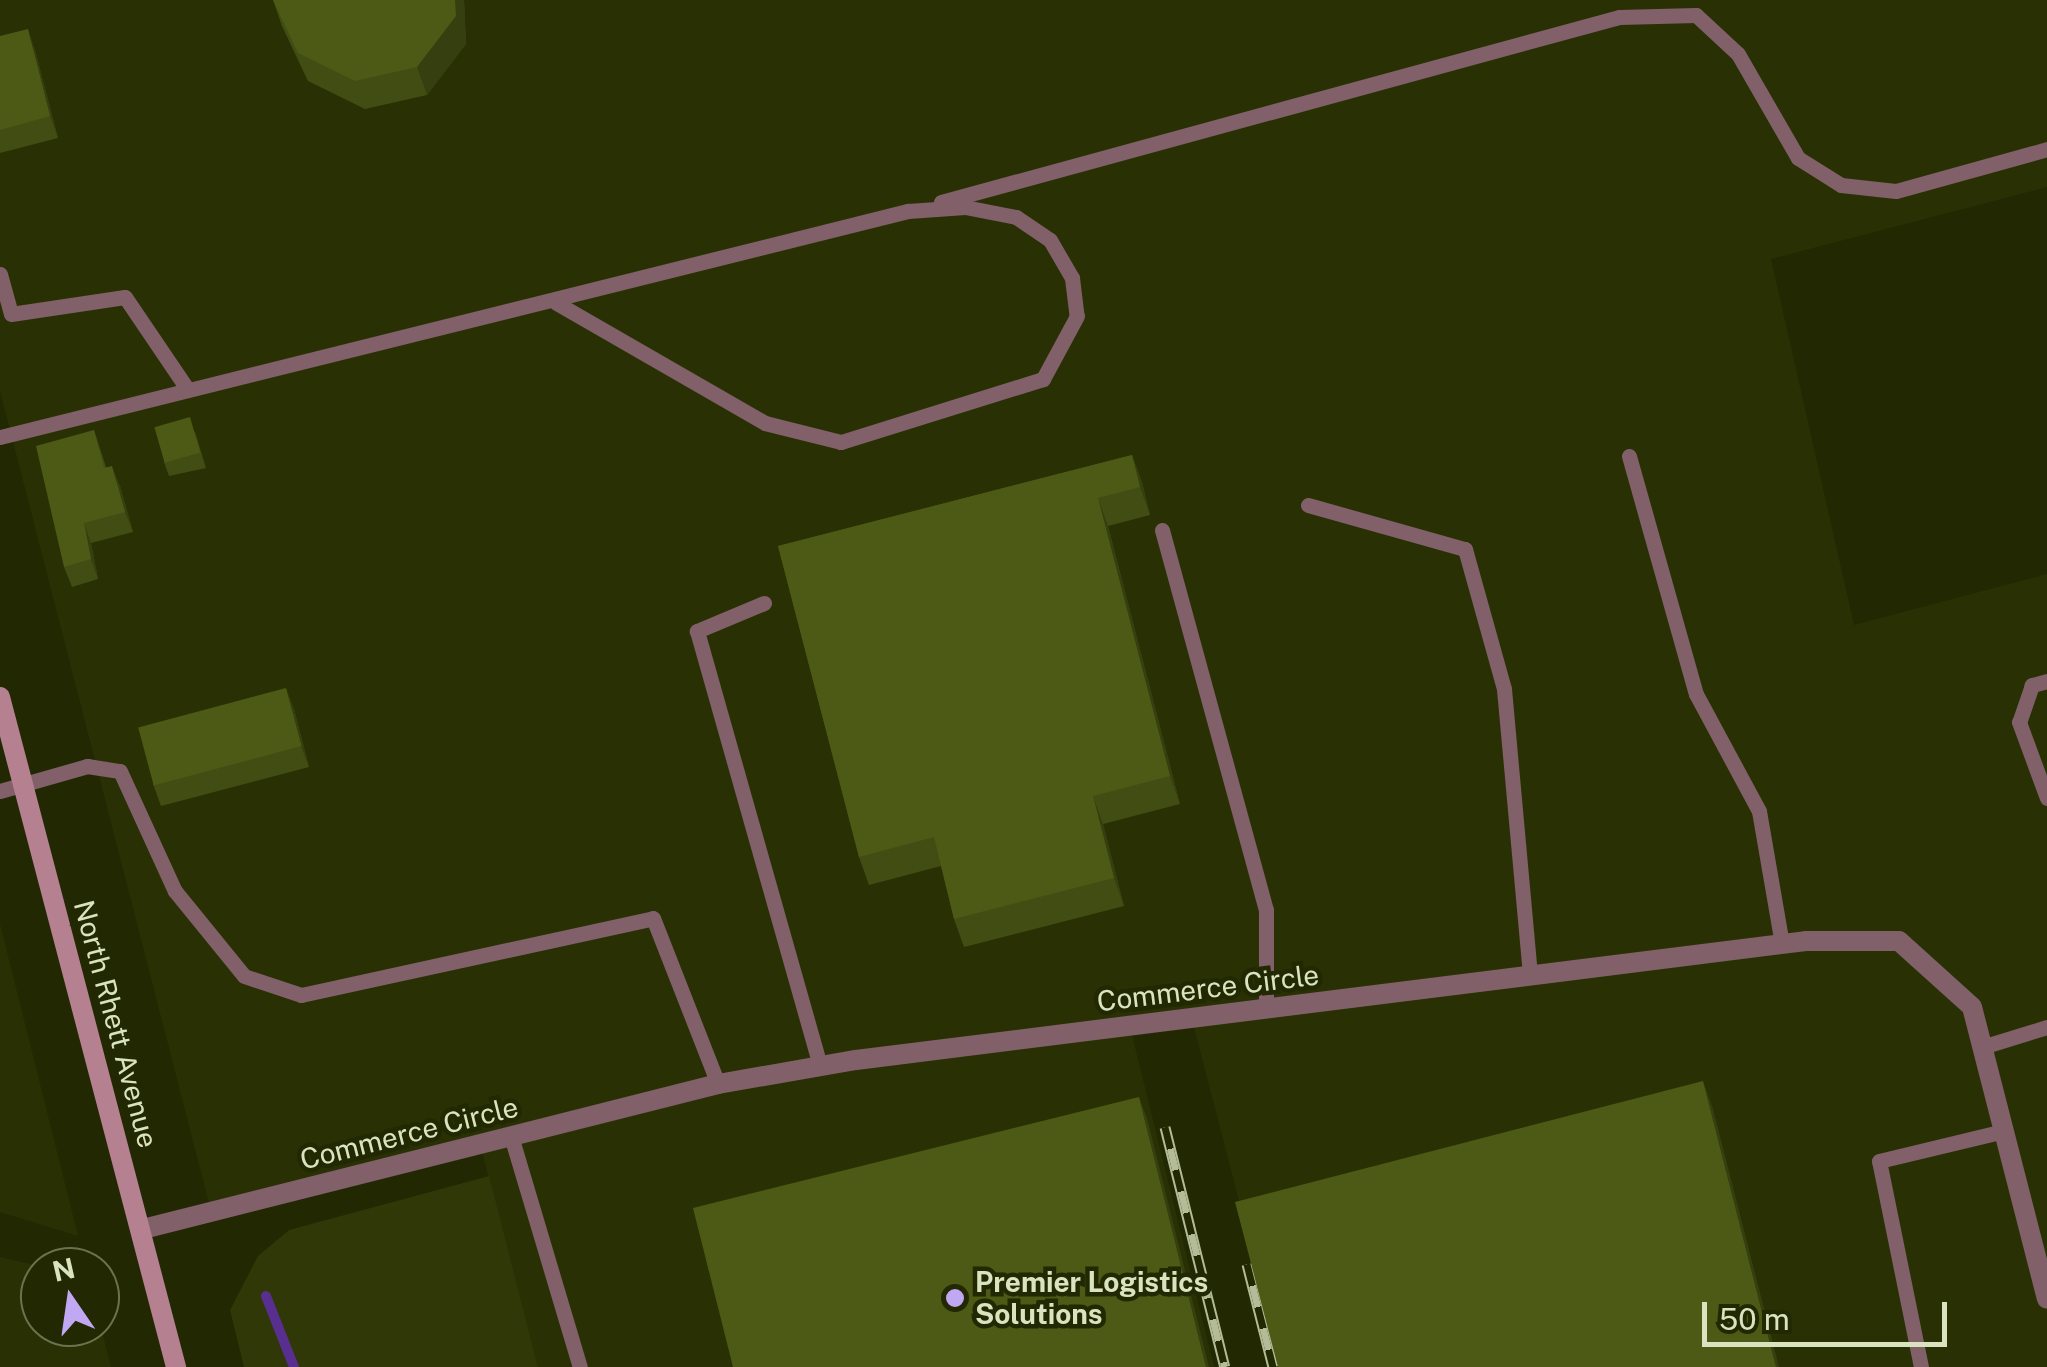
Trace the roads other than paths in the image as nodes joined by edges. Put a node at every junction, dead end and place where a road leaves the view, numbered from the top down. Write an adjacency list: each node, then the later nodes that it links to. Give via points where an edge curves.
1 (1695, 7): 2 (lane, via 1738,54 1798,158 1841,184 1896,191); 3 (lane, via 1619,17)
2 (2047, 149)
3 (908, 211): 5 (lane); 5 (lane, via 965,207 1016,217 1050,240 1072,278 1076,316 1043,379 841,442 812,440 765,423)
4 (0, 274): 6 (lane, via 10,314 125,298)
5 (556, 302): 6 (lane)
6 (188, 390): 7 (lane)
7 (0, 438)
8 (1630, 456): 17 (lane, via 1696,694 1759,811)
9 (1308, 505): 18 (lane, via 1465,549 1504,689)
10 (1162, 530): 19 (lane, via 1266,910)
11 (764, 603): 22 (lane, via 697,631)
12 (2047, 681): 16 (lane, via 2032,685 2019,722)
13 (0, 697): 14 (main road, North Rhett Avenue)
14 (24, 787): 15 (lane); 23 (lane, via 87,766 120,771 175,891 244,976 301,995 653,918); 26 (main road, North Rhett Avenue)
15 (0, 791)
16 (2047, 798)
17 (1782, 944): 18 (street, Commerce Circle); 21 (street, Commerce Circle, via 1899,941 1972,1007)
18 (1530, 976): 19 (street, Commerce Circle)
19 (1266, 1009): 22 (street, Commerce Circle)
20 (2047, 1027): 21 (lane)
21 (1982, 1047): 24 (street, Commerce Circle)
22 (820, 1066): 23 (street, Commerce Circle)
23 (718, 1084): 25 (street, Commerce Circle)
24 (2004, 1131): 27 (street, Commerce Circle); 30 (lane, via 1879,1162)
25 (510, 1136): 26 (street, Commerce Circle); 29 (lane)
26 (143, 1228): 28 (main road, North Rhett Avenue)
27 (2047, 1299)
28 (176, 1367)
29 (580, 1367)
30 (1921, 1367)

